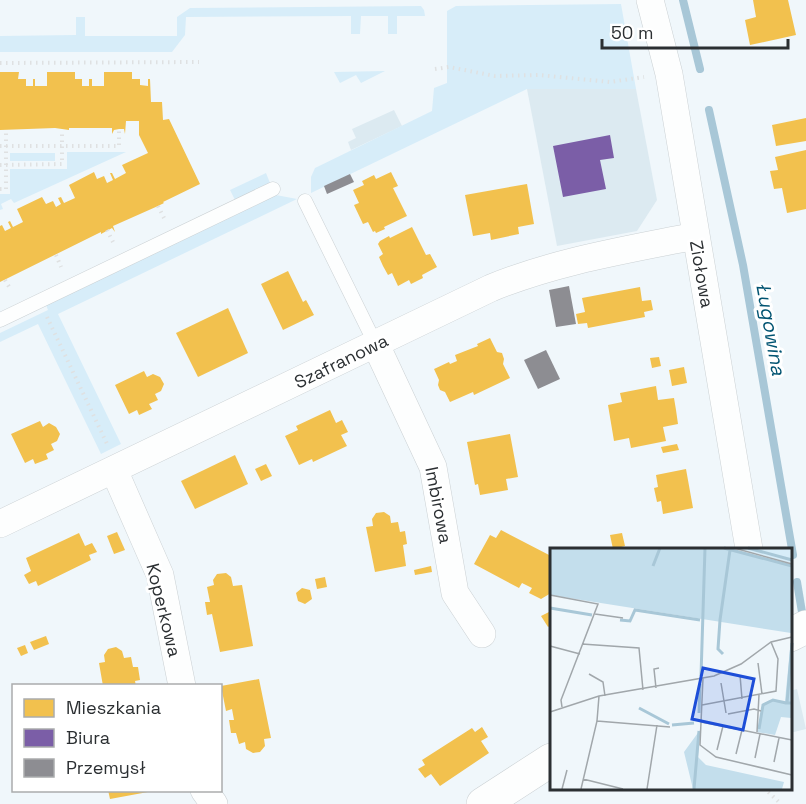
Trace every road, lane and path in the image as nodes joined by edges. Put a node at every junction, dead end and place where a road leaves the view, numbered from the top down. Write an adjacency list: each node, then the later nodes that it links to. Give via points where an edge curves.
1 (650, 0): 5 (street, Ziołowa)
2 (199, 62): 3 (path)
3 (0, 63)
4 (435, 69): 5 (path, via 610,82)
5 (669, 74): 20 (street, Ziołowa)
6 (119, 129): 11 (path, via 119,146)
7 (6, 130): 10 (path)
8 (62, 130): 11 (path)
9 (0, 146): 10 (path)
10 (6, 146): 11 (path); 13 (path)
11 (62, 146): 13 (path, via 62,165)
12 (0, 165): 13 (path)
13 (6, 165): 14 (path, via 6,189)
14 (0, 189)
15 (273, 189): 26 (lane)
16 (305, 201): 28 (lane)
17 (158, 207): 18 (path)
18 (164, 218)
19 (107, 230): 21 (path)
20 (696, 236): 28 (street, Szafranowa, via 526,273); 31 (street, Ziołowa)
21 (113, 242)
22 (56, 255): 23 (path)
23 (61, 267)
24 (5, 280): 25 (path)
25 (11, 290)
26 (39, 301): 27 (lane); 29 (path, via 110,450)
27 (0, 320)
28 (376, 345): 29 (street, Szafranowa); 33 (street, Imbirowa, via 433,466 455,593)
29 (114, 470): 30 (street, Szafranowa); 35 (street, Koperkowa, via 160,575)
30 (0, 524)
31 (749, 548)
32 (806, 627): 34 (street)
33 (482, 634)
34 (791, 634)
35 (182, 684)
36 (550, 761): 38 (street)
37 (765, 789): 39 (path)
38 (483, 804)
39 (781, 804)

